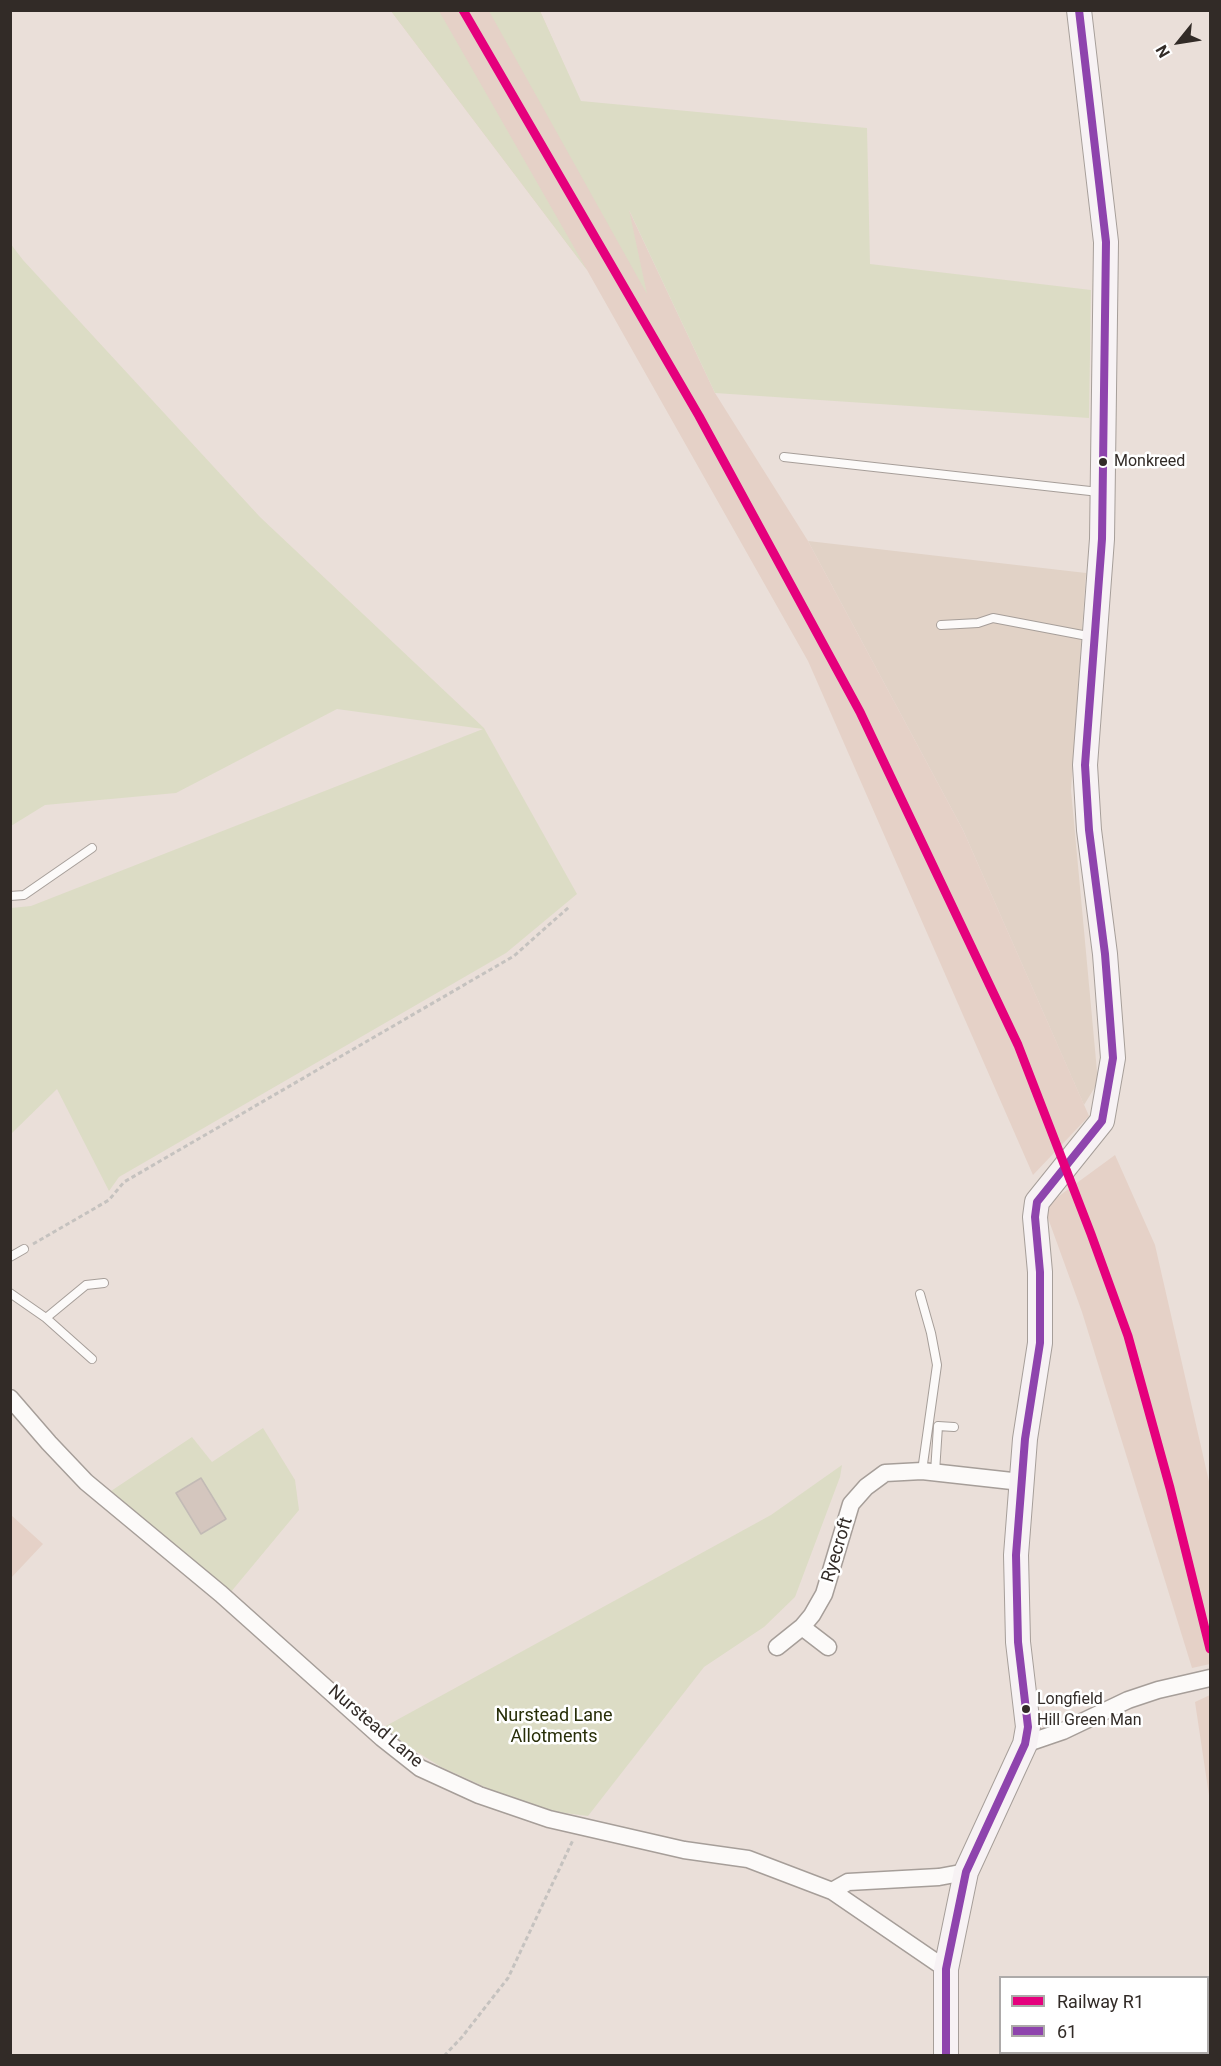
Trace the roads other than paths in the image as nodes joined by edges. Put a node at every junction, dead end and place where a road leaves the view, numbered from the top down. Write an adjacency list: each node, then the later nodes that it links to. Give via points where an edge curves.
1 (1079, 10): 3 (main road, via 1106,242)
2 (784, 457): 3 (lane)
3 (1103, 493): 5 (main road)
4 (941, 624): 5 (lane, via 978,623 993,618)
5 (1094, 637): 18 (main road, via 1084,765 1113,1059 1102,1121 1037,1202 1040,1343)
6 (92, 848): 7 (lane, via 24,895)
7 (10, 896)
8 (24, 1249): 9 (lane)
9 (10, 1257)
10 (104, 1283): 13 (lane, via 86,1285)
11 (10, 1293): 13 (lane)
12 (920, 1294): 17 (lane, via 937,1365)
13 (46, 1318): 14 (lane)
14 (92, 1359)
15 (10, 1398): 25 (street, Nurstead Lane, via 86,1482 420,1768 479,1795 580,1827 684,1850 748,1859)
16 (954, 1427): 17 (lane, via 938,1426)
17 (929, 1472): 18 (street, Ryecroft); 19 (street, Ryecroft, via 885,1473 851,1504 824,1594)
18 (1021, 1482): 23 (main road, via 1016,1555 1018,1642 1028,1727)
19 (802, 1627): 20 (street, Ryecroft); 21 (street)
20 (777, 1647)
21 (828, 1647)
22 (1206, 1679): 23 (street, via 1128,1700)
23 (1025, 1744): 24 (main road)
24 (966, 1872): 25 (street, via 848,1882); 26 (main road)
25 (832, 1891): 26 (street, Nurstead Lane)
26 (946, 1969): 27 (main road)
27 (946, 2055)

